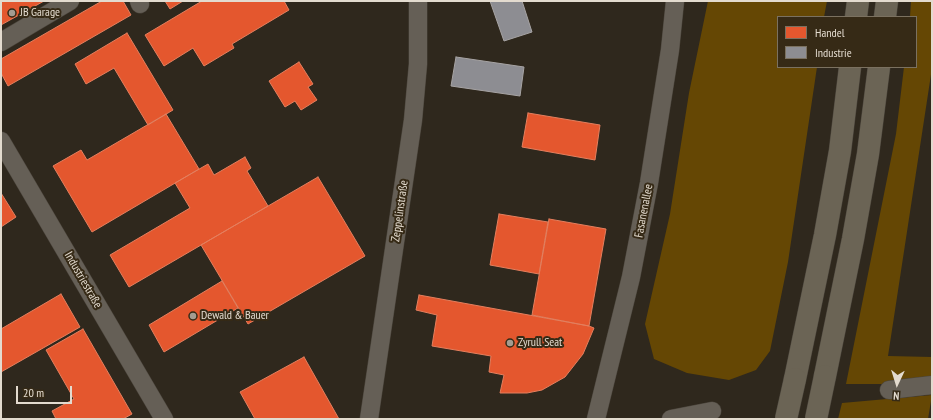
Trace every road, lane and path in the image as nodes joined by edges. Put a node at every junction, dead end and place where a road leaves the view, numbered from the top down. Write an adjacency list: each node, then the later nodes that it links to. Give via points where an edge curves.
1 (70, 1): 8 (street)
2 (418, 1): 16 (street, Zeppelinstraße, via 418,64 413,120)
3 (675, 1): 17 (street, Fasanenallee, via 649,183 631,277)
4 (858, 1): 6 (highway)
5 (886, 1): 7 (highway)
6 (856, 16)
7 (885, 16)
8 (1, 42)
9 (850, 68): 19 (highway, bridge, via 840,151)
10 (879, 68): 20 (highway, bridge, via 868,154 853,239)
11 (1, 141): 15 (street, Industriestraße)
12 (932, 385): 13 (street)
13 (889, 390)
14 (712, 411): 18 (street)
15 (164, 419)
16 (369, 419)
17 (596, 419)
18 (671, 419)
19 (786, 419)
20 (816, 419)

